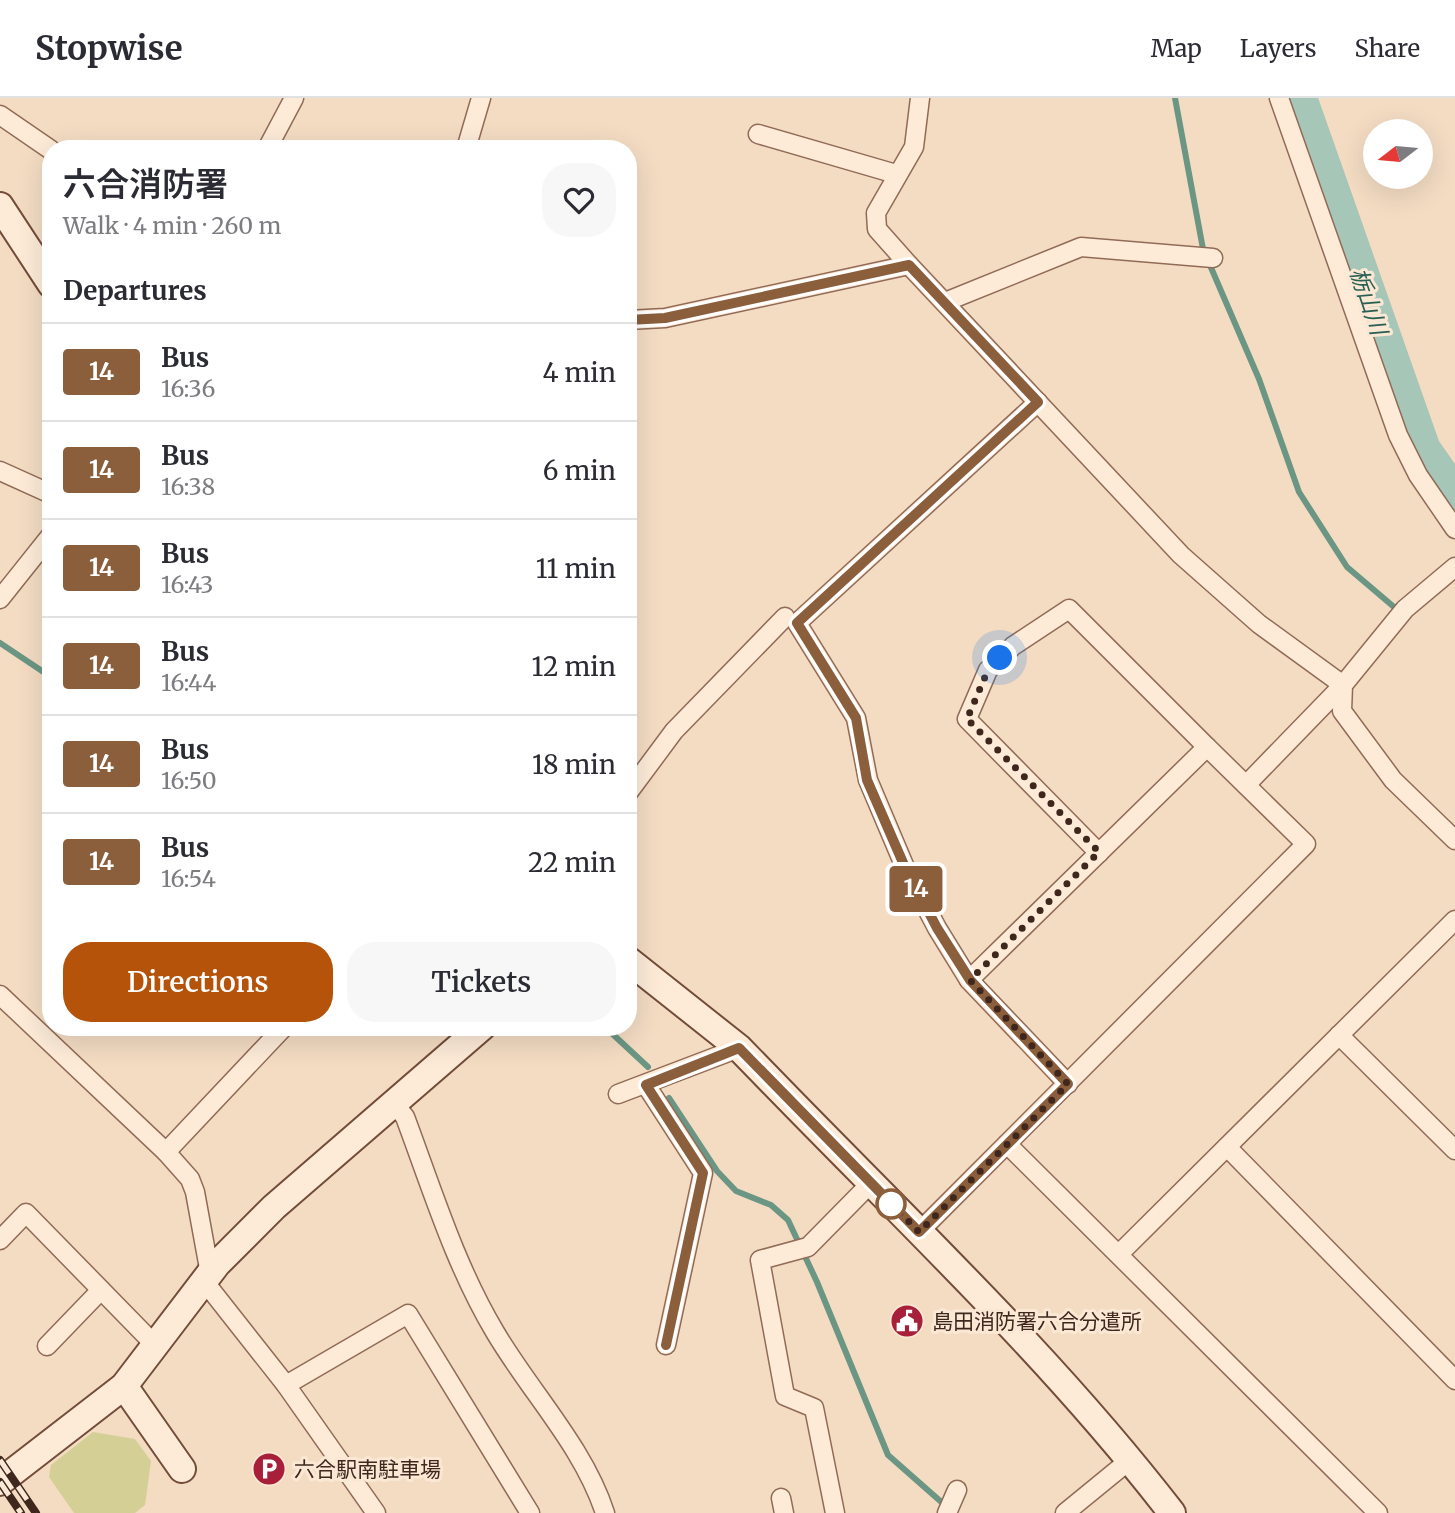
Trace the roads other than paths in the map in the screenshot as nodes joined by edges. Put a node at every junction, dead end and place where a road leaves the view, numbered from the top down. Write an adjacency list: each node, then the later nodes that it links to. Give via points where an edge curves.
1 (294, 98): 7 (street)
2 (481, 98): 8 (street)
3 (920, 98): 10 (street, via 914,147)
4 (1279, 98): 20 (street, via 1398,435 1418,475)
5 (0, 116): 9 (street)
6 (758, 134): 10 (street)
7 (272, 140)
8 (469, 140)
9 (42, 144)
10 (896, 174): 13 (street, via 876,213 877,229)
11 (0, 206): 14 (street)
12 (1213, 258): 15 (street, via 1081,247)
13 (909, 265): 15 (street); 16 (street, via 665,318)
14 (42, 270)
15 (945, 302): 17 (street)
16 (637, 320)
17 (1038, 402): 25 (street, via 1181,555 1259,624); 35 (street, via 797,623 856,718 867,780 904,865)
18 (0, 471): 19 (street)
19 (42, 490)
20 (1455, 529)
21 (42, 545): 23 (street)
22 (1455, 567): 25 (street, via 1405,609)
23 (0, 598)
24 (785, 617): 27 (street, via 674,731)
25 (1343, 685): 28 (street); 29 (street, via 1342,711 1393,779)
26 (1207, 747): 28 (street); 30 (street); 30 (street, via 1069,609 1013,646 988,670 967,719)
27 (637, 781)
28 (1246, 785): 41 (street, via 1306,844)
29 (1455, 840)
30 (1099, 852): 35 (street)
31 (1455, 920): 32 (street)
32 (1441, 934): 33 (street); 37 (street)
33 (1455, 947)
34 (637, 967): 40 (street)
35 (970, 980): 41 (street)
36 (4, 1006): 48 (street)
37 (1339, 1035): 46 (street); 47 (street)
38 (276, 1036): 48 (street)
39 (471, 1036): 44 (street)
40 (739, 1048): 42 (street); 49 (street)
41 (1068, 1084): 45 (street)
42 (646, 1085): 43 (street); 56 (street, via 703,1173)
43 (618, 1094)
44 (394, 1102): 53 (street, via 274,1207); 67 (street, via 405,1116 466,1279 495,1333 594,1480)
45 (1007, 1144): 50 (street); 52 (street)
46 (1227, 1147): 52 (street); 58 (street)
47 (1455, 1150)
48 (166, 1152): 53 (street, via 190,1179 195,1192)
49 (871, 1183): 50 (street); 68 (street, via 808,1247 760,1261 785,1396 814,1408)
50 (919, 1232): 61 (street, via 1032,1347)
51 (0, 1240): 54 (street, via 26,1213)
52 (1119, 1254): 72 (street)
53 (207, 1277): 55 (street); 60 (street)
54 (101, 1290): 55 (street); 57 (street)
55 (155, 1345): 59 (street)
56 (666, 1345)
57 (47, 1346)
58 (1455, 1380)
59 (124, 1385): 62 (street); 63 (street)
60 (286, 1385): 65 (street); 66 (street, via 408,1314)
61 (1131, 1460): 70 (street); 71 (street)
62 (182, 1469)
63 (0, 1482)
64 (956, 1492): 69 (street)
65 (376, 1513)
66 (530, 1513)
67 (605, 1513)
68 (835, 1513)
69 (947, 1513)
70 (1065, 1513)
71 (1172, 1513)
72 (1378, 1513)

